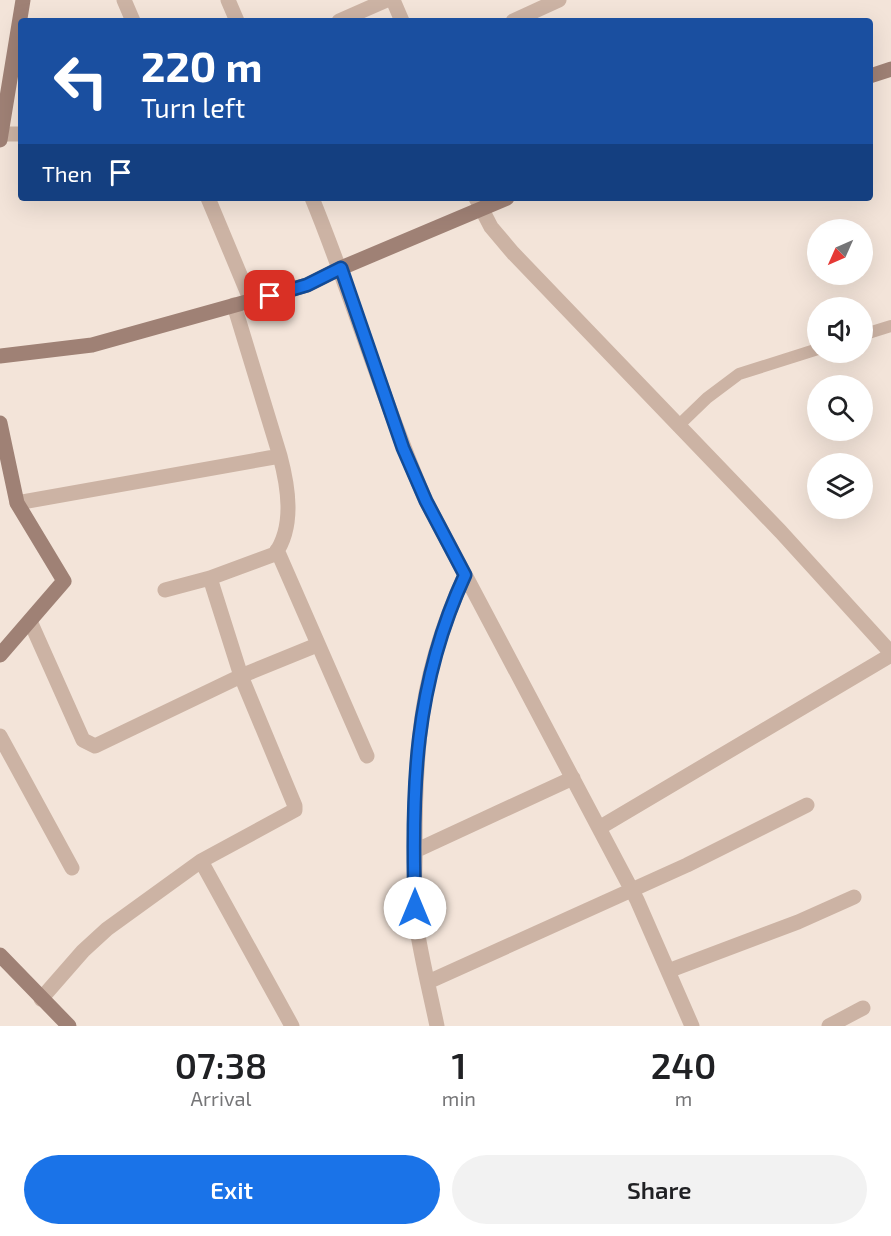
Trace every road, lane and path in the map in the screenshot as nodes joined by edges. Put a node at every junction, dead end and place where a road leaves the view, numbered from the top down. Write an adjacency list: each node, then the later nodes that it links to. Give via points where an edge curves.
1 (23, 0): 7 (street)
2 (124, 0): 8 (street)
3 (228, 0): 9 (street)
4 (387, 0): 10 (street)
5 (393, 0): 11 (street)
6 (559, 0): 12 (street)
7 (20, 18)
8 (132, 18)
9 (236, 18)
10 (346, 18)
11 (401, 18)
12 (520, 18)
13 (18, 31): 17 (street)
14 (891, 69): 15 (street)
15 (873, 75)
16 (18, 134): 17 (street)
17 (1, 136)
18 (209, 201): 22 (street)
19 (313, 201): 21 (street)
20 (478, 204): 21 (street); 29 (street, via 513,253)
21 (341, 268): 22 (street, via 307,285); 34 (street, via 403,448)
22 (251, 301): 23 (street)
23 (234, 305): 27 (street, via 92,345); 30 (street)
24 (891, 326): 25 (lane)
25 (873, 332)
26 (807, 352): 29 (lane, via 739,374)
27 (0, 356)
28 (0, 423): 31 (street)
29 (678, 426): 39 (street, via 782,532)
30 (280, 456): 32 (street); 33 (street, via 289,499)
31 (3, 459): 32 (street)
32 (17, 503): 37 (street, via 64,581)
33 (277, 550): 35 (street, via 270,558); 38 (street)
34 (465, 575): 44 (street); 47 (street, via 449,609 422,707 415,779)
35 (210, 578): 36 (street); 41 (street)
36 (165, 590)
37 (30, 621): 40 (street); 41 (street, via 83,740 91,745 101,744)
38 (317, 645): 41 (street); 43 (street)
39 (891, 654): 46 (street)
40 (0, 655)
41 (241, 676): 48 (street, via 295,808)
42 (0, 736): 49 (street)
43 (367, 756)
44 (573, 778): 46 (street); 47 (street)
45 (807, 805): 50 (street)
46 (599, 828): 50 (street)
47 (415, 851): 54 (street, via 415,908)
48 (201, 861): 55 (street, via 94,939); 58 (street)
49 (72, 868)
50 (632, 890): 53 (street); 54 (street)
51 (854, 897): 53 (street)
52 (0, 955): 55 (street)
53 (668, 970): 60 (street)
54 (428, 982): 59 (street)
55 (42, 999): 57 (street)
56 (863, 1008): 61 (street)
57 (63, 1023)
58 (292, 1026)
59 (437, 1026)
60 (692, 1026)
61 (829, 1026)

